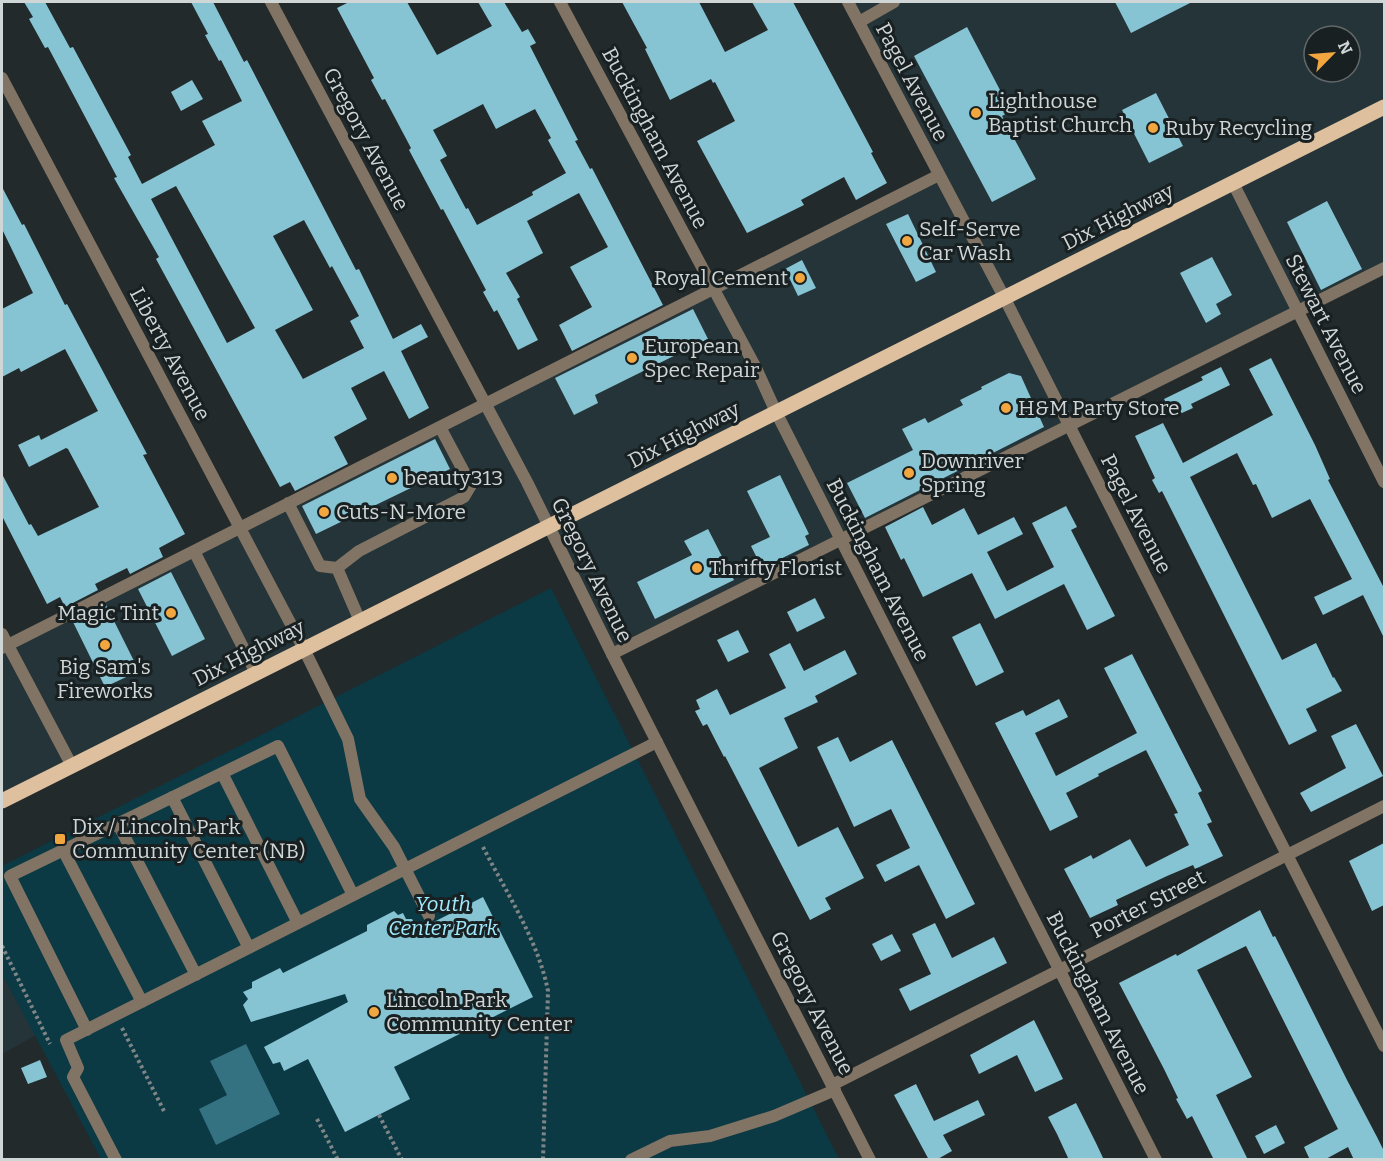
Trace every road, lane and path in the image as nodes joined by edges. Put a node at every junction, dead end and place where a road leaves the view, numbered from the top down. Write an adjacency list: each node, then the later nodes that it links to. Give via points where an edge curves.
1 (271, 2): 14 (street, Gregory Avenue)
2 (560, 2): 11 (street, Buckingham Avenue)
3 (848, 2): 5 (street, Pagel Avenue)
4 (894, 2): 5 (street)
5 (859, 22): 8 (street, Pagel Avenue)
6 (2, 78): 21 (street, Liberty Avenue)
7 (1384, 107): 9 (main road, Dix Highway)
8 (939, 175): 11 (street); 12 (street, Pagel Avenue)
9 (1233, 183): 12 (main road, Dix Highway); 13 (street, Stewart Avenue)
10 (1384, 268): 13 (street)
11 (713, 289): 14 (street); 15 (street, Buckingham Avenue)
12 (1004, 297): 15 (main road, Dix Highway); 16 (street, Pagel Avenue)
13 (1298, 312): 16 (street); 18 (street, Stewart Avenue)
14 (485, 404): 17 (street); 20 (street, Gregory Avenue)
15 (776, 412): 20 (main road, Dix Highway); 22 (street, Buckingham Avenue)
16 (1069, 426): 22 (street); 39 (street, Pagel Avenue)
17 (440, 427): 19 (street); 24 (street, via 471,485 464,497 359,550)
18 (1384, 482)
19 (288, 503): 21 (street); 24 (street, via 320,566)
20 (548, 526): 25 (main road, Dix Highway); 28 (street, Gregory Avenue)
21 (240, 528): 23 (street); 27 (street, Liberty Avenue)
22 (841, 540): 28 (street); 45 (street, Buckingham Avenue)
23 (194, 551): 26 (street); 29 (street)
24 (337, 568): 25 (street)
25 (360, 621): 27 (main road, Dix Highway)
26 (3, 642): 31 (street)
27 (304, 649): 29 (main road, Dix Highway); 40 (street, Liberty Avenue, via 348,739 360,799)
28 (612, 654): 30 (street, Gregory Avenue)
29 (256, 673): 31 (main road, Dix Highway)
30 (657, 742): 37 (street); 51 (street, Gregory Avenue)
31 (72, 766): 34 (main road, Dix Highway)
32 (222, 773): 33 (street); 41 (street, via 278,746); 43 (street)
33 (172, 797): 36 (street); 44 (street)
34 (2, 801)
35 (1384, 806): 39 (street, Porter Street)
36 (118, 824): 38 (street); 46 (street)
37 (476, 833): 40 (street); 58 (path, via 544,968 548,1014)
38 (63, 850): 47 (street); 49 (street, via 10,876)
39 (1288, 855): 45 (street, Porter Street); 50 (street, Pagel Avenue)
40 (405, 869): 41 (street); 42 (street, Liberty Avenue)
41 (353, 895): 43 (street)
42 (429, 916)
43 (298, 923): 44 (street)
44 (249, 948): 46 (street)
45 (1060, 970): 51 (street, Porter Street); 61 (street, Buckingham Avenue)
46 (196, 975): 47 (street)
47 (142, 1002): 49 (street)
48 (122, 1027): 52 (path)
49 (87, 1030): 55 (street, via 66,1040 78,1068 73,1077)
50 (1384, 1046)
51 (833, 1087): 59 (street, Porter Street, via 774,1116 710,1136 670,1141); 60 (street, Gregory Avenue)
52 (165, 1113)
53 (379, 1114): 57 (path)
54 (317, 1119): 56 (path)
55 (116, 1160)
56 (339, 1160)
57 (402, 1160)
58 (543, 1160)
59 (631, 1160)
60 (870, 1160)
61 (1156, 1160)

